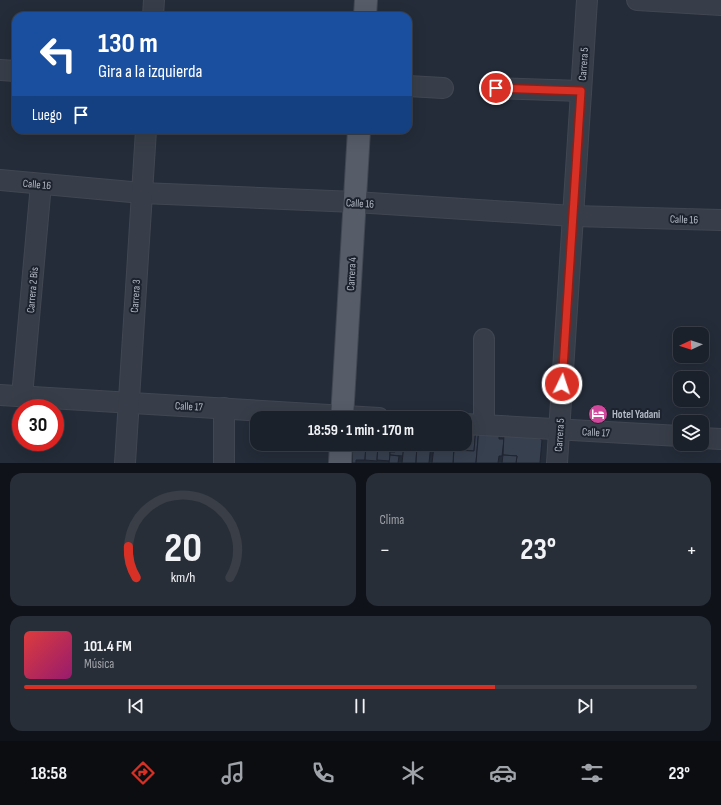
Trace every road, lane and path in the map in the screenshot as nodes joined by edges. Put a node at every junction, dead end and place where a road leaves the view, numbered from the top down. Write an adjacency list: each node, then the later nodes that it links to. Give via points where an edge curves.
1 (154, 0): 6 (street)
2 (366, 0): 7 (main road)
3 (587, 0): 13 (street, Carrera 5)
4 (637, 0): 5 (street)
5 (721, 5)
6 (153, 12)
7 (365, 12)
8 (0, 70): 9 (street)
9 (12, 70)
10 (412, 86): 11 (street)
11 (443, 88)
12 (496, 88): 13 (street)
13 (581, 91): 20 (street, Carrera 5)
14 (146, 134): 18 (street, Carrera 3)
15 (359, 134): 19 (main road, Carrera 4)
16 (0, 180): 17 (street, Calle 16)
17 (41, 184): 18 (street, Calle 16); 24 (street, Carrera 2 Bis)
18 (142, 193): 19 (street, Calle 16); 25 (street, Carrera 3)
19 (355, 202): 20 (street, Calle 16); 28 (main road, Carrera 4)
20 (573, 216): 21 (street, Calle 16); 30 (street, Carrera 5)
21 (721, 220)
22 (484, 339): 29 (street)
23 (0, 395): 24 (street, Calle 17)
24 (22, 396): 25 (street, Calle 17)
25 (129, 403): 26 (street, Calle 17); 35 (street, Carrera 3)
26 (224, 408): 27 (street, Calle 17); 36 (street)
27 (263, 411)
28 (342, 411)
29 (475, 424): 30 (street, Calle 17)
30 (559, 430): 31 (street, Calle 17); 38 (street, Carrera 5)
31 (673, 436)
32 (709, 438): 33 (street)
33 (721, 438)
34 (341, 451): 37 (main road)
35 (125, 463)
36 (224, 463)
37 (340, 463)
38 (557, 463)

